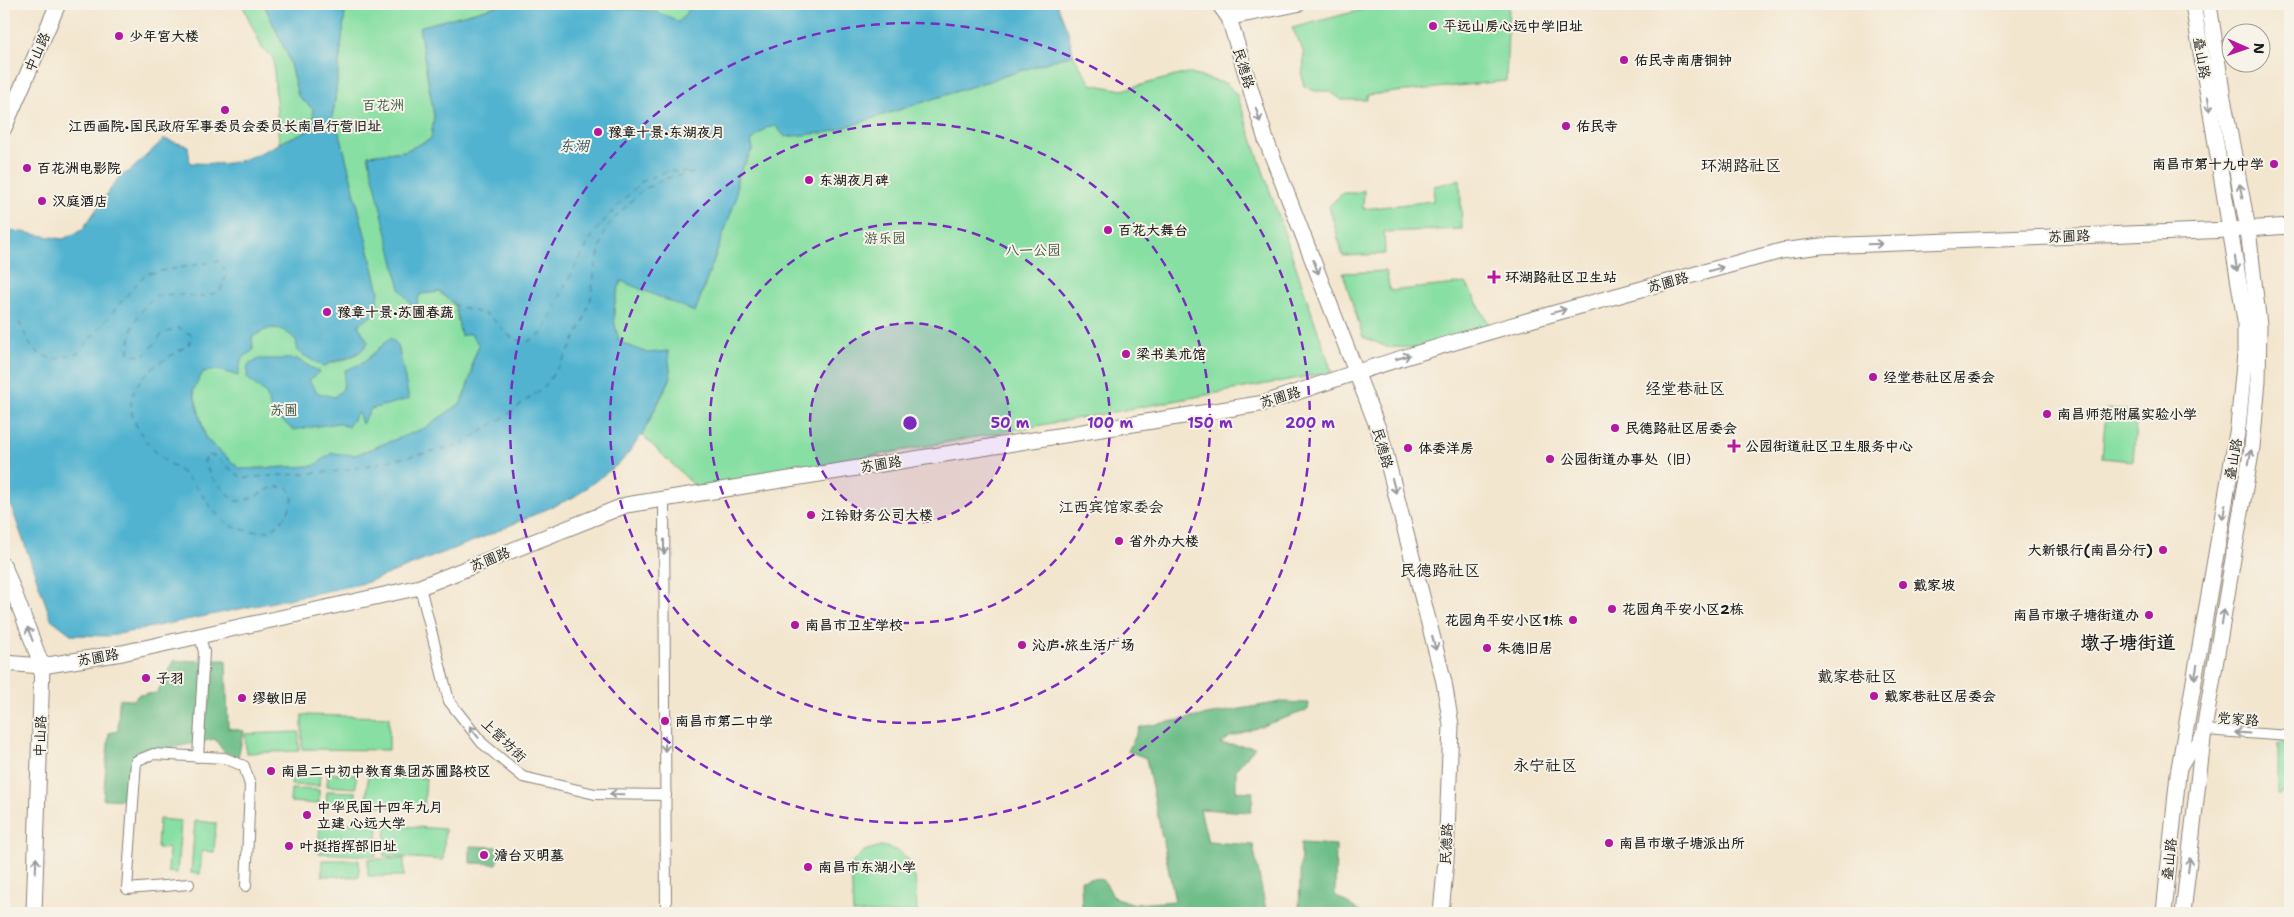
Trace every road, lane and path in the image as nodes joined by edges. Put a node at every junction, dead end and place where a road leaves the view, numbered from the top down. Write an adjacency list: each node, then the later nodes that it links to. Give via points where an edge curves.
1 (58, 4): 7 (main road, 中山路)
2 (1219, 4): 6 (main road, 民德路)
3 (1299, 4): 6 (street)
4 (2193, 4): 10 (main road, 叠山路, one-way to 10)
5 (2209, 4): 9 (main road, 叠山路, one-way to 5)
6 (1229, 18): 11 (main road, 民德路, one-way to 11, via 1266,140)
7 (4, 128)
8 (2290, 226): 9 (main road, 苏圃路)
9 (2248, 229): 10 (main road, 苏圃路); 18 (main road, 叠山路, one-way to 9, via 2252,447 2258,381 2259,325)
10 (2230, 230): 11 (main road, 苏圃路, one-way to 10, via 1781,251 1821,246); 21 (main road, 叠山路, one-way to 21, via 2245,320 2241,400)
11 (1356, 371): 12 (main road, 苏圃路, via 1264,403); 27 (main road, 民德路, one-way to 27, via 1381,436 1444,682 1451,725)
12 (664, 498): 14 (main road, 苏圃路, via 626,505); 22 (street, one-way to 22)
13 (4, 566): 17 (main road, 中山路, one-way to 13)
14 (420, 588): 15 (main road, 苏圃路); 22 (street, 上营坊街, one-way to 14, via 595,794 523,777 489,748 449,701)
15 (200, 636): 17 (main road, 苏圃路); 20 (street, via 204,652)
16 (4, 663): 17 (main road, 苏圃路)
17 (42, 666): 25 (main road, 中山路, one-way to 17)
18 (2204, 730): 19 (street, 党家路, one-way to 18); 21 (street, 党家路); 29 (main road, 叠山路, one-way to 18)
19 (2290, 736)
20 (198, 757): 23 (street, via 153,754 136,761 127,889); 24 (street, via 224,758 244,766 250,784)
21 (2178, 774): 28 (main road, 叠山路)
22 (666, 795): 26 (street)
23 (189, 884)
24 (246, 886)
25 (34, 913)
26 (666, 913)
27 (1441, 913)
28 (2164, 913)
29 (2183, 913)

